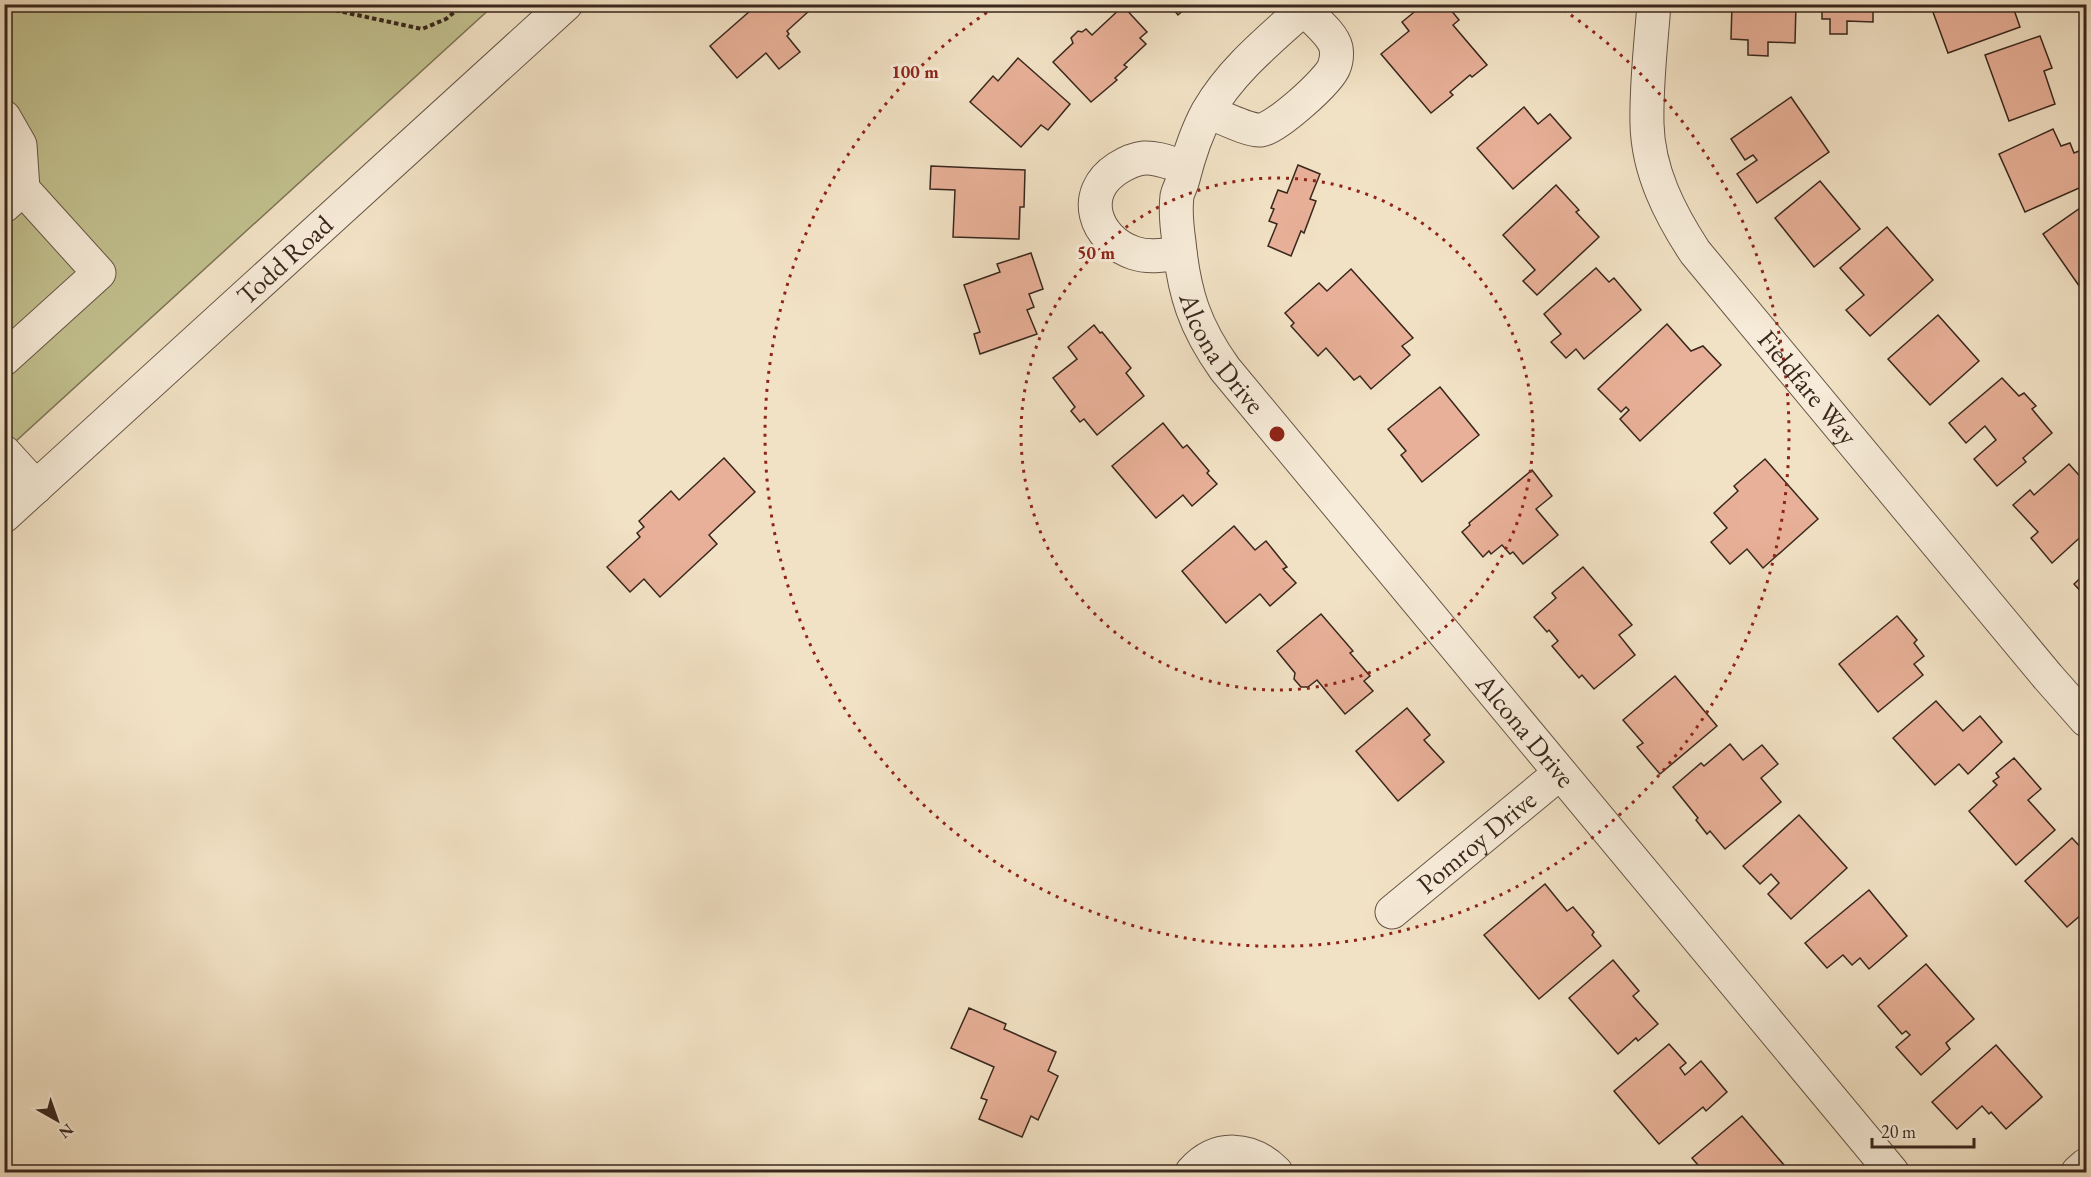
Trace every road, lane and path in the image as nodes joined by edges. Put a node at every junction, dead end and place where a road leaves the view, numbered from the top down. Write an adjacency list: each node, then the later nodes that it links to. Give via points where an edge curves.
1 (306, 4): 2 (path, via 422,29 446,19)
2 (464, 4)
3 (566, 4): 13 (street, Todd Road)
4 (1654, 4): 15 (street, Fieldfare Way, via 1647,125 1656,177 1683,234)
5 (1306, 7): 6 (street, Alcona Drive, via 1251,57); 6 (street, via 1336,47 1334,68 1324,81 1276,123 1261,130)
6 (1208, 112): 8 (street, Alcona Drive)
7 (4, 117): 9 (street, via 20,145)
8 (1185, 167): 10 (street, Alcona Drive, via 1177,197); 10 (street, via 1147,158 1126,164 1106,177 1095,202 1101,227 1121,246)
9 (14, 198): 11 (street, via 99,273)
10 (1182, 265): 16 (street, Alcona Drive, via 1200,330 1225,369)
11 (4, 359)
12 (4, 452): 13 (street)
13 (36, 487): 14 (street, Todd Road)
14 (4, 516)
15 (2086, 720)
16 (1560, 773): 17 (street, Pomroy Drive); 21 (street, Alcona Drive)
17 (1392, 912)
18 (2086, 1165): 22 (street)
19 (1192, 1173): 20 (street, via 1214,1155 1231,1152 1265,1161)
20 (1276, 1173)
21 (1892, 1173)
22 (2078, 1173)

